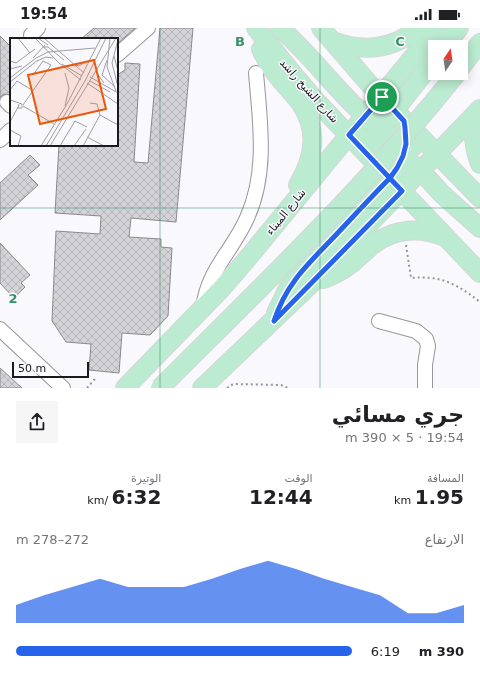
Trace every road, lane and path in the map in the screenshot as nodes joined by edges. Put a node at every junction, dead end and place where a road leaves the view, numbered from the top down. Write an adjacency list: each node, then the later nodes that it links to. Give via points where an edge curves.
1 (148, 28): 12 (street)
2 (252, 28): 32 (main road, via 270,66 304,109 311,124 312,150 307,168)
3 (256, 28): 21 (main road, شارع الشيخ راشد, via 293,74)
4 (280, 28): 19 (main road, via 308,54)
5 (321, 28): 10 (main road)
6 (419, 28): 10 (main road, via 406,38 383,47 357,48)
7 (437, 28): 17 (main road, شارع الميناء)
8 (459, 28): 9 (main road)
9 (450, 40)
10 (333, 42): 17 (main road)
11 (480, 44): 13 (main road)
12 (118, 54)
13 (468, 59)
14 (428, 70): 20 (main road)
15 (256, 73): 38 (street, via 261,148 257,189 242,228 212,276)
16 (451, 80): 46 (main road, bridge, via 348,198)
17 (382, 97): 19 (main road, شارع الميناء); 20 (main road)
18 (477, 112): 24 (main road); 26 (main road, via 473,135)
19 (365, 116): 21 (main road, شارع الميناء); 22 (main road)
20 (399, 116): 22 (main road); 23 (main road); 24 (main road)
21 (349, 135): 22 (main road); 25 (main road, شارع الشيخ راشد); 32 (main road, شارع الميناء)
22 (379, 136): 23 (main road); 25 (main road)
23 (404, 150): 24 (main road); 27 (main road); 28 (main road)
24 (437, 154): 27 (main road); 30 (main road)
25 (374, 162): 28 (main road, شارع الشيخ راشد)
26 (480, 164)
27 (421, 171): 29 (main road); 31 (main road)
28 (390, 178): 29 (main road, شارع الشيخ راشد); 39 (main road, via 301,271 287,290)
29 (402, 191): 34 (main road, شارع الشيخ راشد); 36 (main road)
30 (480, 198)
31 (480, 228)
32 (271, 230): 38 (main road, شارع الميناء)
33 (404, 231): 34 (main road, via 425,231); 36 (main road, via 381,239 347,267); 37 (path, via 411,278 436,278 452,283)
34 (446, 237): 35 (main road, شارع الشيخ راشد)
35 (480, 273)
36 (312, 283): 39 (main road)
37 (480, 302)
38 (203, 308): 45 (main road, شارع الميناء)
39 (274, 321): 47 (main road)
40 (380, 321): 50 (street, via 416,331 426,338 428,346)
41 (0, 329): 43 (street)
42 (95, 379): 44 (path)
43 (63, 388)
44 (87, 388)
45 (125, 388)
46 (160, 388)
47 (202, 388)
48 (227, 388): 49 (path, via 235,384 281,385)
49 (288, 388)
50 (425, 388)

